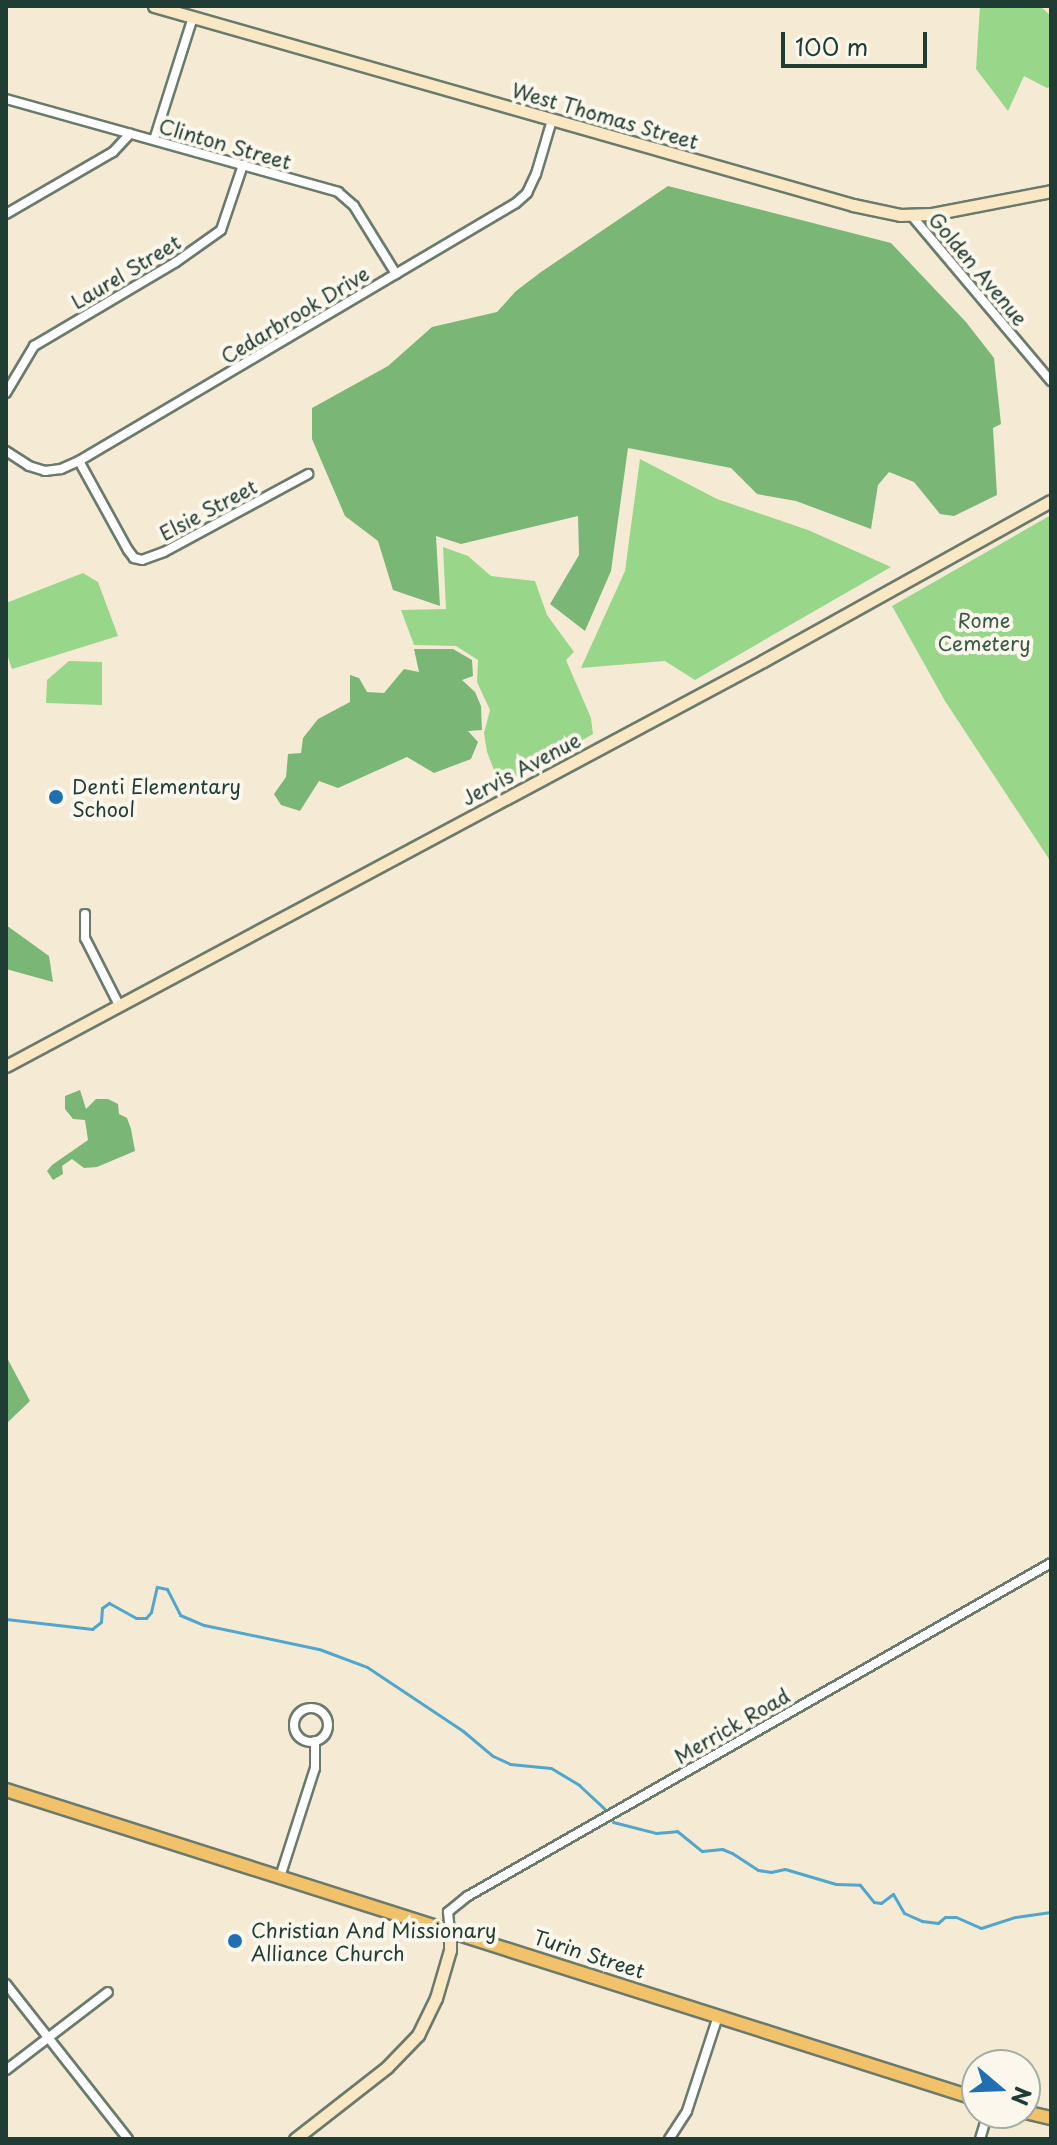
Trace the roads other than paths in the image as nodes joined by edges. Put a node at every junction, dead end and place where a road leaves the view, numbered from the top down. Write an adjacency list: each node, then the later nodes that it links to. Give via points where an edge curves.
1 (154, 6): 2 (street, West Thomas Street)
2 (193, 17): 4 (street, West Thomas Street); 6 (street)
3 (6, 99): 5 (street, Clinton Street)
4 (552, 120): 10 (street, West Thomas Street, via 853,205); 11 (street, Cedarbrook Drive, via 527,193)
5 (130, 134): 6 (street, Clinton Street); 9 (street, via 113,152)
6 (154, 140): 7 (street, Clinton Street)
7 (243, 165): 11 (street, Clinton Street, via 338,192 354,206); 12 (street, Laurel Street, via 227,218 211,240 44,338)
8 (1051, 191): 10 (street, West Thomas Street)
9 (6, 214)
10 (911, 215): 13 (street, Golden Avenue)
11 (396, 274): 16 (street, Cedarbrook Drive)
12 (9, 377): 14 (street, Laurel Street)
13 (1051, 381)
14 (6, 393)
15 (6, 451): 16 (street, Cedarbrook Drive, via 45,471)
16 (79, 461): 17 (street, Elsie Street, via 128,550 142,560)
17 (308, 474)
18 (1051, 501): 20 (street, Jervis Avenue)
19 (85, 914): 20 (street, via 85,938)
20 (119, 1005): 21 (street, Jervis Avenue)
21 (6, 1066)
22 (1051, 1563): 26 (street, Merrick Road, via 468,1896 448,1912)
23 (315, 1741): 23 (street, via 329,1733 329,1722 315,1710 296,1713 294,1731); 25 (street, via 315,1768)
24 (6, 1790): 25 (main road, Turin Street)
25 (280, 1877): 26 (main road, Turin Street)
26 (450, 1931): 29 (main road, Turin Street); 34 (street, via 436,1998 418,2035 387,2067)
27 (6, 1984): 30 (street)
28 (108, 1992): 30 (street)
29 (718, 2016): 32 (main road, Turin Street); 35 (street, via 687,2111)
30 (48, 2038): 31 (street); 33 (street)
31 (6, 2070)
32 (961, 2094)
33 (128, 2139)
34 (295, 2139)
35 (669, 2139)

